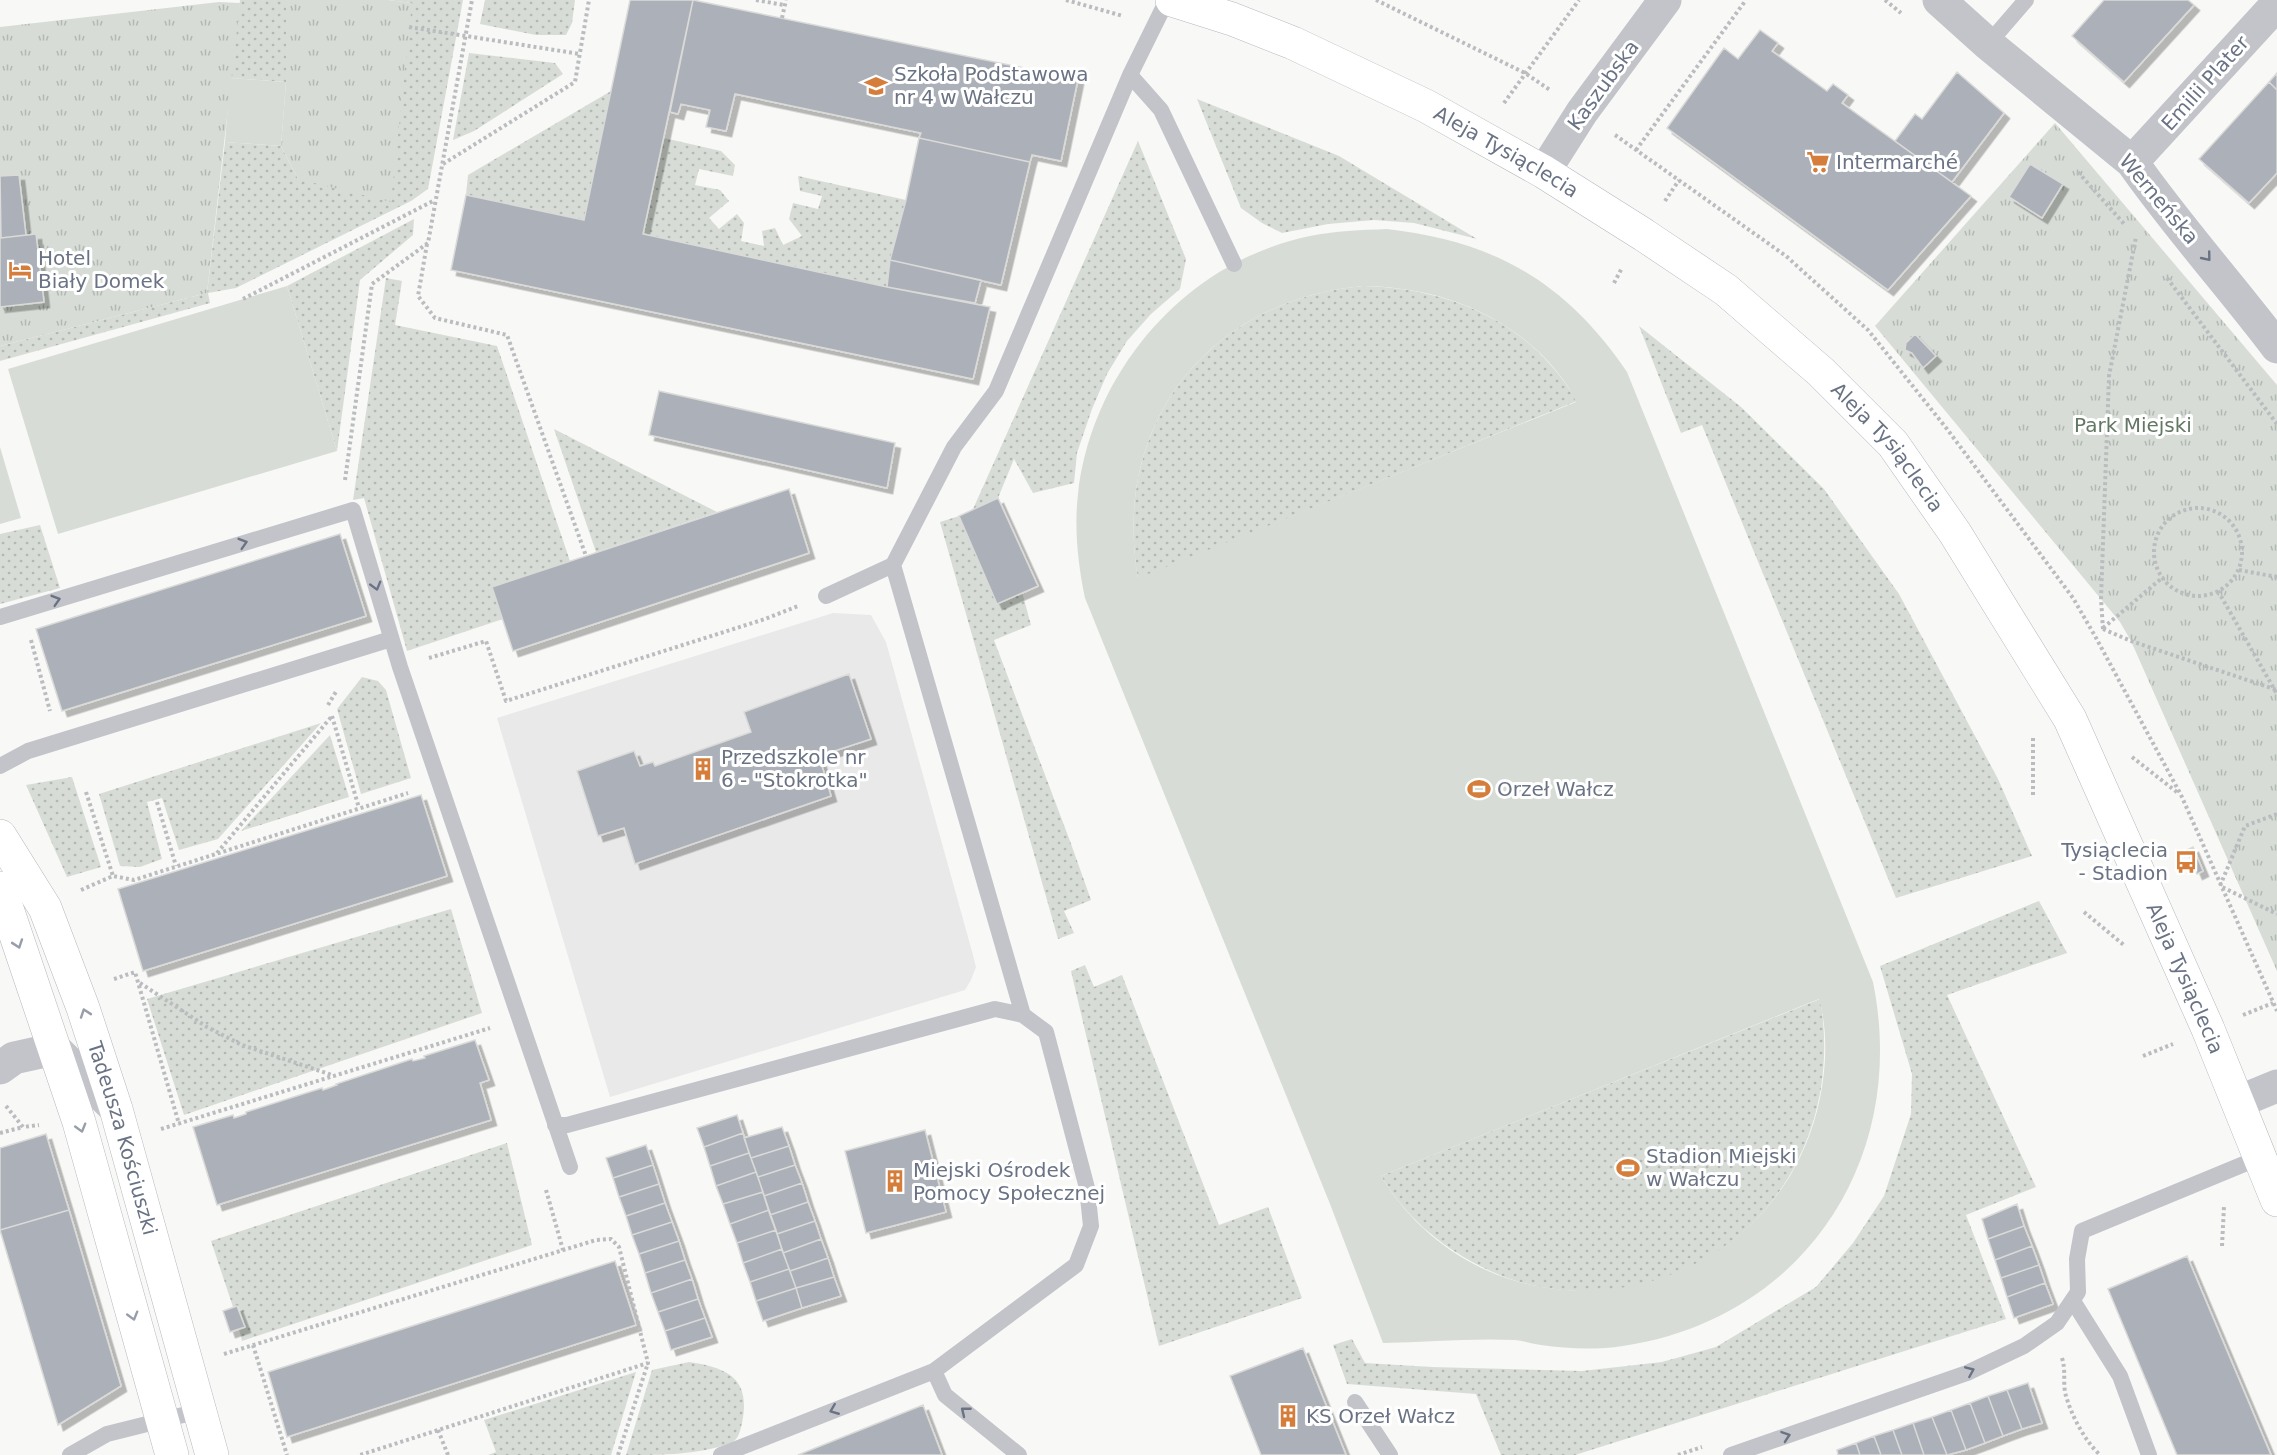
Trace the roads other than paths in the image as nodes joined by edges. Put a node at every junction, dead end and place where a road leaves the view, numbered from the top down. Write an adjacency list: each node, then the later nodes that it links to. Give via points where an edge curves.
1 (1167, 0): 6 (lane)
2 (1665, 0): 10 (street, Kaszubska, via 1582,112)
3 (1939, 0): 7 (street, Werneńska)
4 (2026, 0): 7 (lane)
5 (2277, 4): 9 (street, Emilii Plater)
6 (1163, 12): 8 (lane); 10 (street, Aleja Tysiąclecia, via 1232,19 1293,43 1426,106)
7 (1988, 44): 9 (street, Werneńska)
8 (1130, 75): 11 (lane, via 1161,110); 13 (lane, via 996,391 954,447)
9 (2132, 162): 12 (street, Werneńska, one-way to 12)
10 (1544, 172): 24 (street, Aleja Tysiąclecia, via 1726,290 1821,372 1893,444 1955,533 2070,720)
11 (1234, 264)
12 (2277, 347)
13 (893, 565): 14 (lane); 20 (lane)
14 (826, 596)
15 (0, 617): 16 (lane, one-way to 16, via 354,510)
16 (391, 639): 17 (lane, via 28,751); 26 (lane)
17 (0, 766)
18 (0, 836): 25 (street, Tadeusza Kościuszki, one-way to 18, via 45,908)
19 (0, 888): 21 (street, Tadeusza Kościuszki, one-way to 21)
20 (1023, 1015): 26 (lane, via 995,1009 567,1125); 31 (lane, via 1046,1032 1087,1188 1090,1227 1076,1265)
21 (55, 1049): 22 (street, via 14,1058); 25 (street); 34 (street, Tadeusza Kościuszki, one-way to 34)
22 (0, 1068)
23 (2277, 1086): 24 (street)
24 (2238, 1102): 27 (street, Aleja Tysiąclecia)
25 (116, 1109): 33 (street, Tadeusza Kościuszki)
26 (555, 1125): 28 (lane)
27 (2261, 1156): 29 (street, Aleja Tysiąclecia); 30 (lane, via 2082,1231 2077,1259 2078,1292)
28 (570, 1167)
29 (2277, 1200)
30 (2073, 1300): 41 (lane, one-way to 30, via 1967,1373 2016,1350 2057,1323); 42 (lane, via 2120,1376)
31 (934, 1371): 38 (lane, one-way to 38); 39 (lane, one-way to 31, via 945,1395)
32 (1355, 1402): 40 (lane)
33 (199, 1411): 34 (lane); 37 (street, Tadeusza Kościuszki)
34 (162, 1419): 35 (lane, via 107,1434); 36 (street, Tadeusza Kościuszki)
35 (70, 1455)
36 (172, 1455)
37 (212, 1455)
38 (721, 1455)
39 (1019, 1455)
40 (1390, 1455)
41 (1731, 1455)
42 (2149, 1455)

